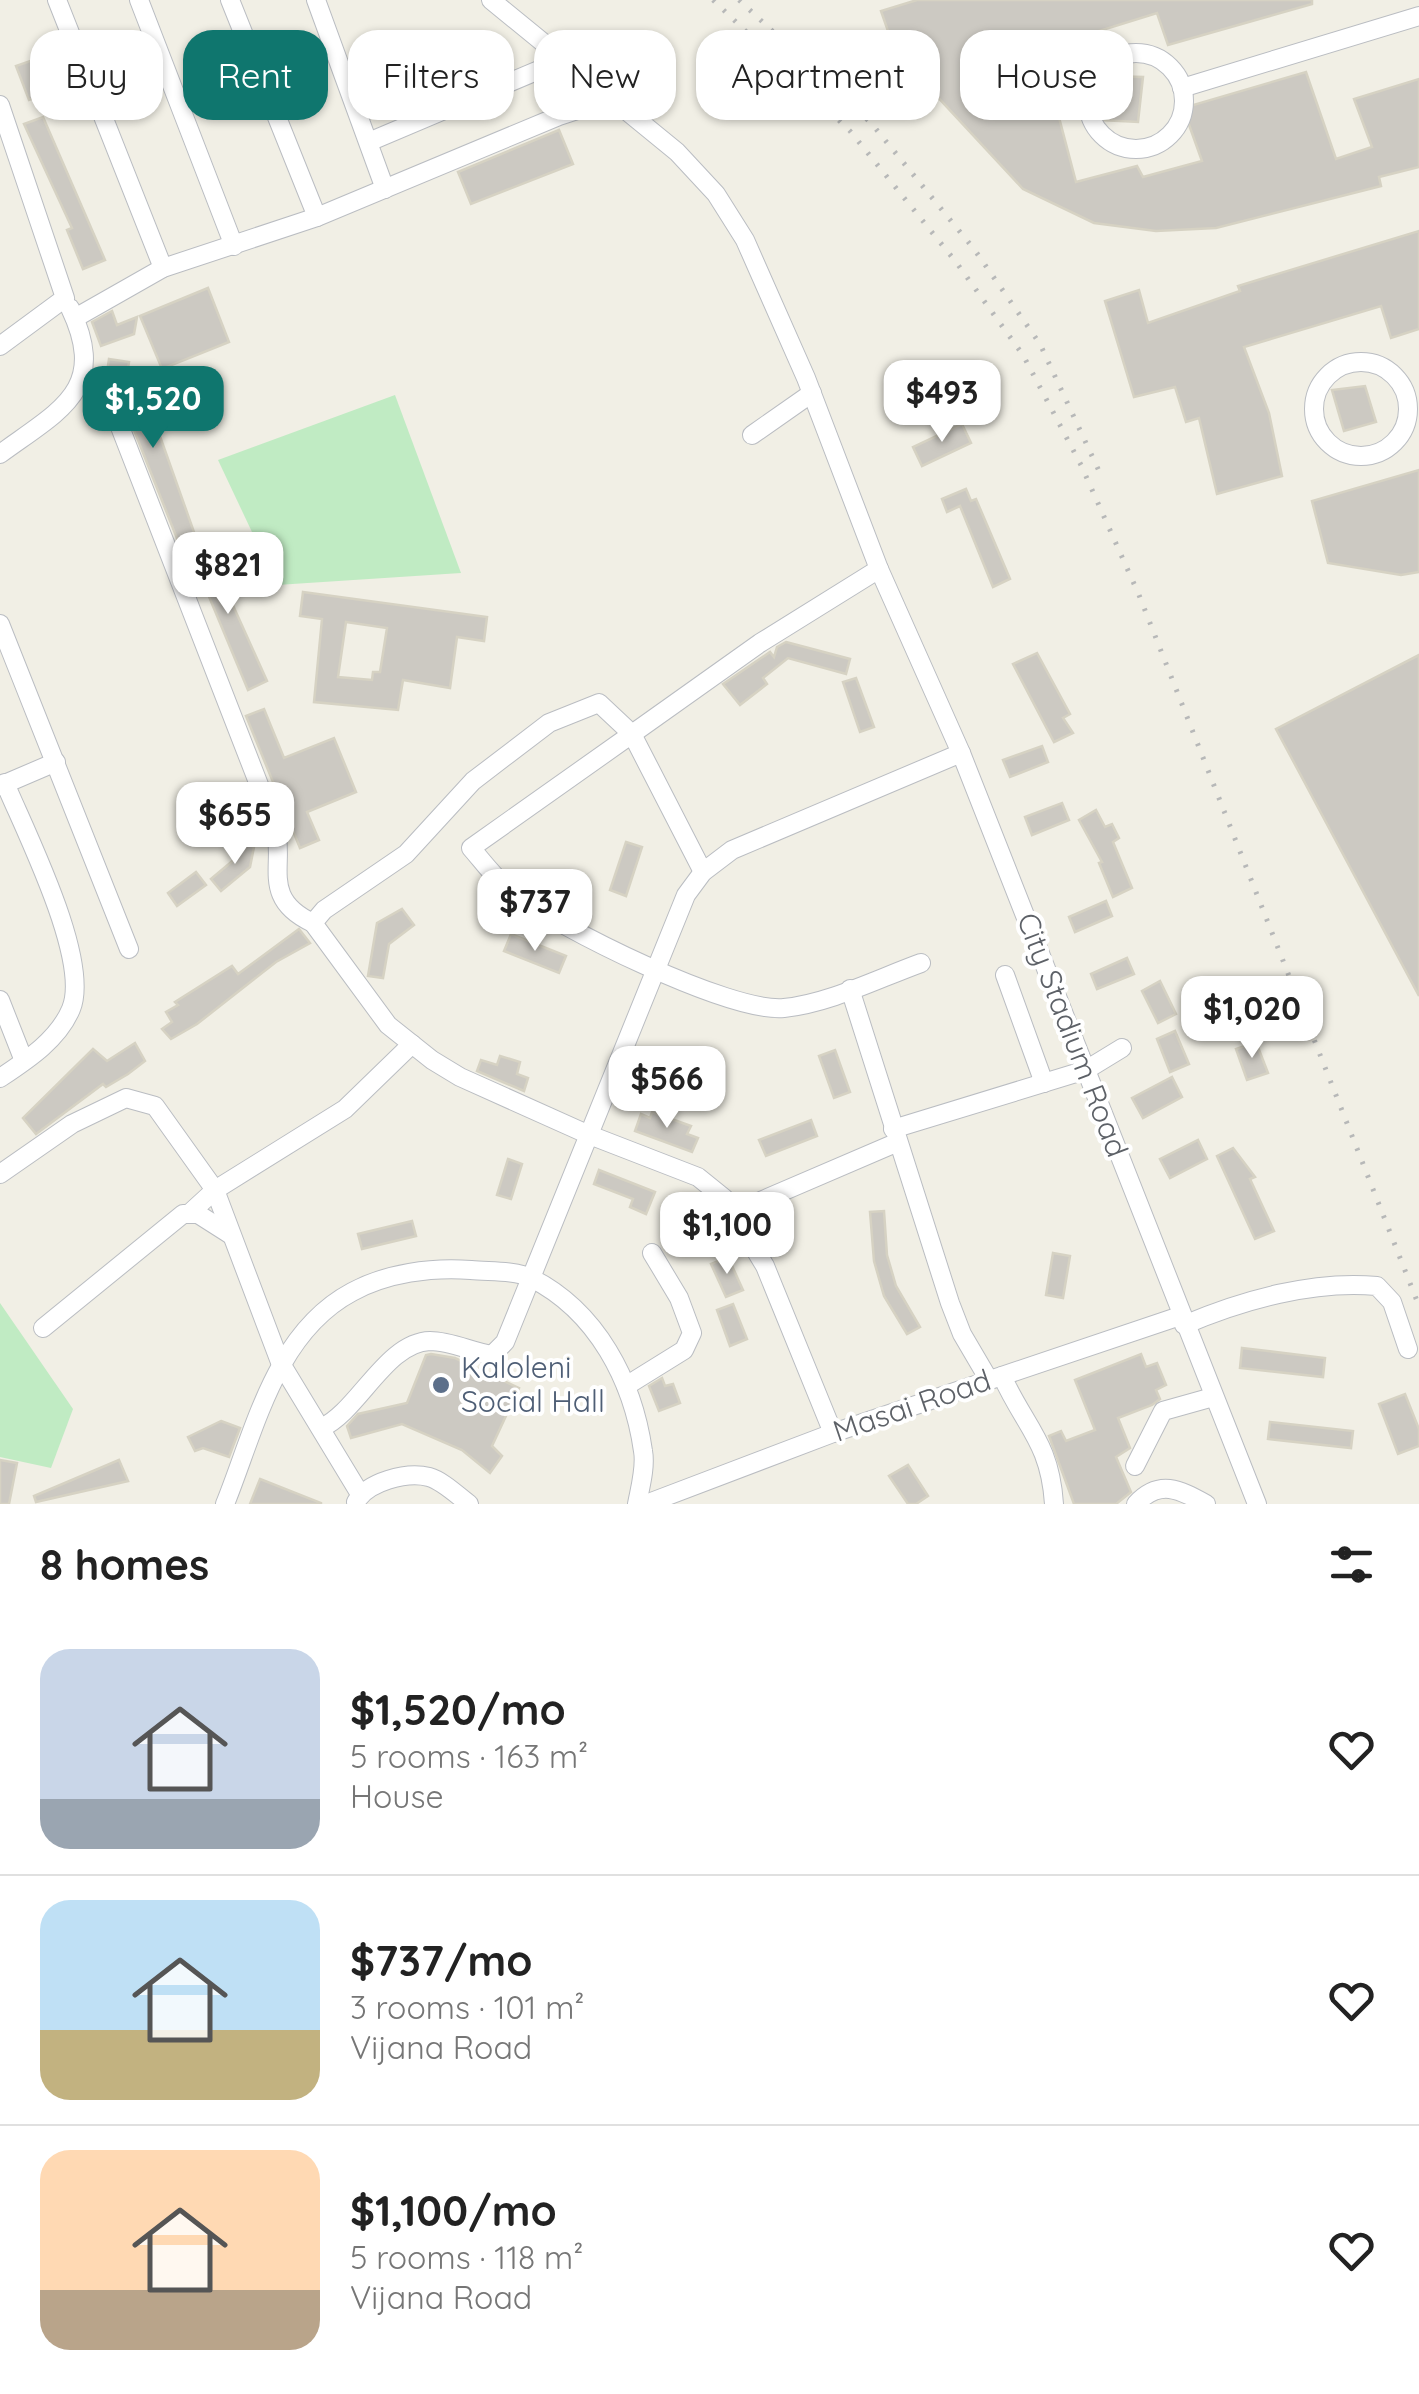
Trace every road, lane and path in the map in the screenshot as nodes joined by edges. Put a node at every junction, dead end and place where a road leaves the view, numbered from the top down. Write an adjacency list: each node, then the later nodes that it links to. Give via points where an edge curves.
1 (57, 0): 17 (street)
2 (138, 0): 16 (street)
3 (230, 0): 15 (street)
4 (316, 0): 13 (street)
5 (491, 0): 7 (street, City Stadium Road)
6 (1419, 16): 9 (street)
7 (534, 35)
8 (534, 73): 13 (street)
9 (1182, 88): 9 (street, via 1174,131 1147,147 1104,136 1089,109 1094,78 1118,56 1150,54)
10 (0, 105): 18 (street)
11 (558, 120): 14 (street)
12 (640, 120): 22 (street, City Stadium Road, via 725,206 767,284)
13 (370, 141): 14 (street)
14 (384, 189): 15 (street)
15 (317, 217): 16 (street)
16 (234, 246): 17 (street)
17 (164, 268): 19 (street)
18 (66, 298): 19 (street); 20 (street)
19 (75, 318): 21 (street)
20 (0, 346)
21 (85, 377): 25 (street, via 68,404); 33 (street, via 105,396 120,428 240,734 278,834 275,868 282,892)
22 (812, 393): 24 (street); 26 (street, City Stadium Road)
23 (1413, 394): 23 (street, via 1374,363 1343,365 1320,386 1314,417 1328,444 1372,456 1398,440)
24 (752, 435)
25 (0, 454)
26 (879, 569): 28 (street); 29 (street, City Stadium Road)
27 (0, 624): 30 (street)
28 (632, 734): 32 (street); 33 (street, via 598,704 549,723 473,781 406,854); 36 (street, via 471,848 534,908)
29 (961, 753): 32 (street, via 732,850); 43 (street, City Stadium Road)
30 (56, 762): 31 (street); 34 (street)
31 (3, 785): 42 (street, via 78,975 63,1022)
32 (703, 872): 36 (street, via 686,895)
33 (313, 923): 40 (street, via 388,1025)
34 (129, 950)
35 (921, 963): 38 (street)
36 (658, 970): 38 (street, via 752,1005 779,1008); 46 (street)
37 (1005, 975): 45 (street)
38 (850, 989): 47 (street)
39 (0, 1000): 42 (street)
40 (412, 1044): 46 (street, via 460,1078); 49 (street, via 346,1109)
41 (1122, 1048): 43 (street)
42 (24, 1061): 44 (street)
43 (1086, 1070): 45 (street); 55 (street, City Stadium Road)
44 (0, 1078)
45 (1044, 1083): 47 (street)
46 (587, 1134): 51 (street, via 698,1178); 54 (street)
47 (896, 1135): 51 (street); 59 (street, via 962,1334)
48 (0, 1174): 49 (street, via 72,1124 126,1098 155,1106)
49 (215, 1190): 50 (street); 52 (street)
50 (191, 1212): 52 (street); 56 (street, via 164,1226)
51 (735, 1212): 63 (street, via 765,1266)
52 (231, 1235): 58 (street)
53 (652, 1253): 60 (street, via 692,1334 684,1350)
54 (530, 1277): 58 (street, via 450,1268 400,1274 350,1293); 60 (street, via 603,1340); 62 (street, via 496,1353 417,1344)
55 (1182, 1321): 57 (street, Masai Road, via 1304,1290 1378,1286 1392,1302); 59 (street, Masai Road); 61 (street, City Stadium Road)
56 (43, 1328)
57 (1408, 1349)
58 (280, 1362): 62 (street); 67 (street)
59 (995, 1378): 63 (street, Masai Road); 71 (street, via 1036,1430)
60 (626, 1386): 69 (street, via 644,1454)
61 (1213, 1397): 64 (street, via 1163,1411); 66 (street, City Stadium Road)
62 (321, 1428): 65 (street)
63 (833, 1432): 70 (street, Masai Road)
64 (1135, 1466)
65 (357, 1499): 68 (street, via 387,1480 429,1477)
66 (1253, 1503)
67 (225, 1504)
68 (468, 1504)
69 (637, 1504)
70 (646, 1504)
71 (1054, 1504)
72 (1136, 1504): 73 (street, via 1160,1486)
73 (1206, 1504)

